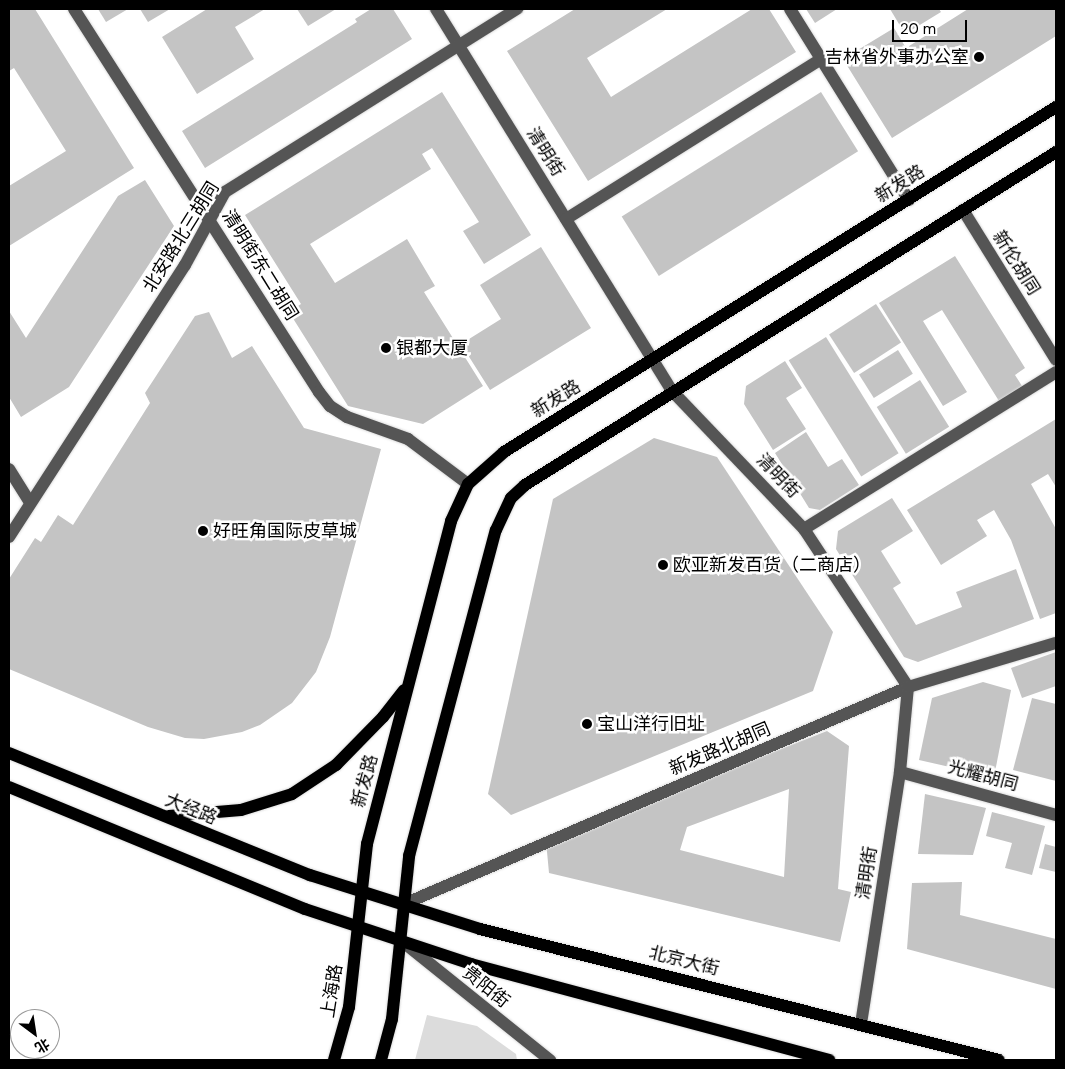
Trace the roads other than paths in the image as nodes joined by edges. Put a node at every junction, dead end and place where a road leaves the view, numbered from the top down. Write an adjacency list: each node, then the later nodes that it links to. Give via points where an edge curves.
1 (74, 9): 12 (street, 清明街东二胡同)
2 (436, 9): 5 (street, 清明街)
3 (516, 9): 5 (street, 北安路北三胡同)
4 (790, 9): 6 (street)
5 (458, 45): 11 (street, 清明街); 12 (street, 北安路北三胡同, via 232,186)
6 (821, 59): 9 (street); 11 (street)
7 (1056, 107): 9 (main road, 新发路)
8 (1056, 152): 10 (main road)
9 (909, 200): 13 (main road, 新发路)
10 (963, 210): 14 (street, 新伦胡同); 16 (main road)
11 (566, 218): 13 (street, 清明街)
12 (210, 219): 18 (street, 清明街东二胡同, via 330,406 347,417 408,439); 19 (street, 北安路北三胡同, via 185,265)
13 (653, 359): 16 (street, 清明街); 18 (main road, 新发路, via 504,452)
14 (1056, 360)
15 (1056, 372): 20 (street)
16 (673, 392): 20 (street, 清明街); 31 (main road, via 526,484 511,498 501,515 409,856)
17 (9, 468): 19 (street)
18 (468, 484): 23 (main road, 新发路, via 451,521)
19 (30, 504): 21 (street, 北安路北三胡同)
20 (804, 529): 24 (street, 清明街)
21 (9, 537)
22 (1056, 643): 24 (street, 新发路北胡同)
23 (408, 684): 29 (main road, via 383,717 343,759 292,794 241,810); 30 (main road, 新发路, via 367,844)
24 (908, 687): 26 (street, 清明街); 31 (street, 新发路北胡同)
25 (9, 753): 29 (main road, 大经路)
26 (900, 772): 28 (street, 光耀胡同); 34 (street, 清明街)
27 (9, 787): 32 (main road, via 305,908)
28 (1056, 815)
29 (163, 816): 30 (main road, 大经路, via 310,876)
30 (362, 892): 31 (main road, 北京大街); 32 (main road, 新发路)
31 (404, 904): 33 (main road); 34 (main road, 北京大街, via 480,929)
32 (358, 926): 33 (main road); 35 (main road, 上海路, via 349,1007)
33 (401, 941): 36 (main road, via 392,1019); 37 (street, 贵阳街); 38 (main road, via 471,964)
34 (861, 1023): 39 (main road, 北京大街)
35 (334, 1060)
36 (381, 1060)
37 (550, 1060)
38 (829, 1060)
39 (999, 1060)

